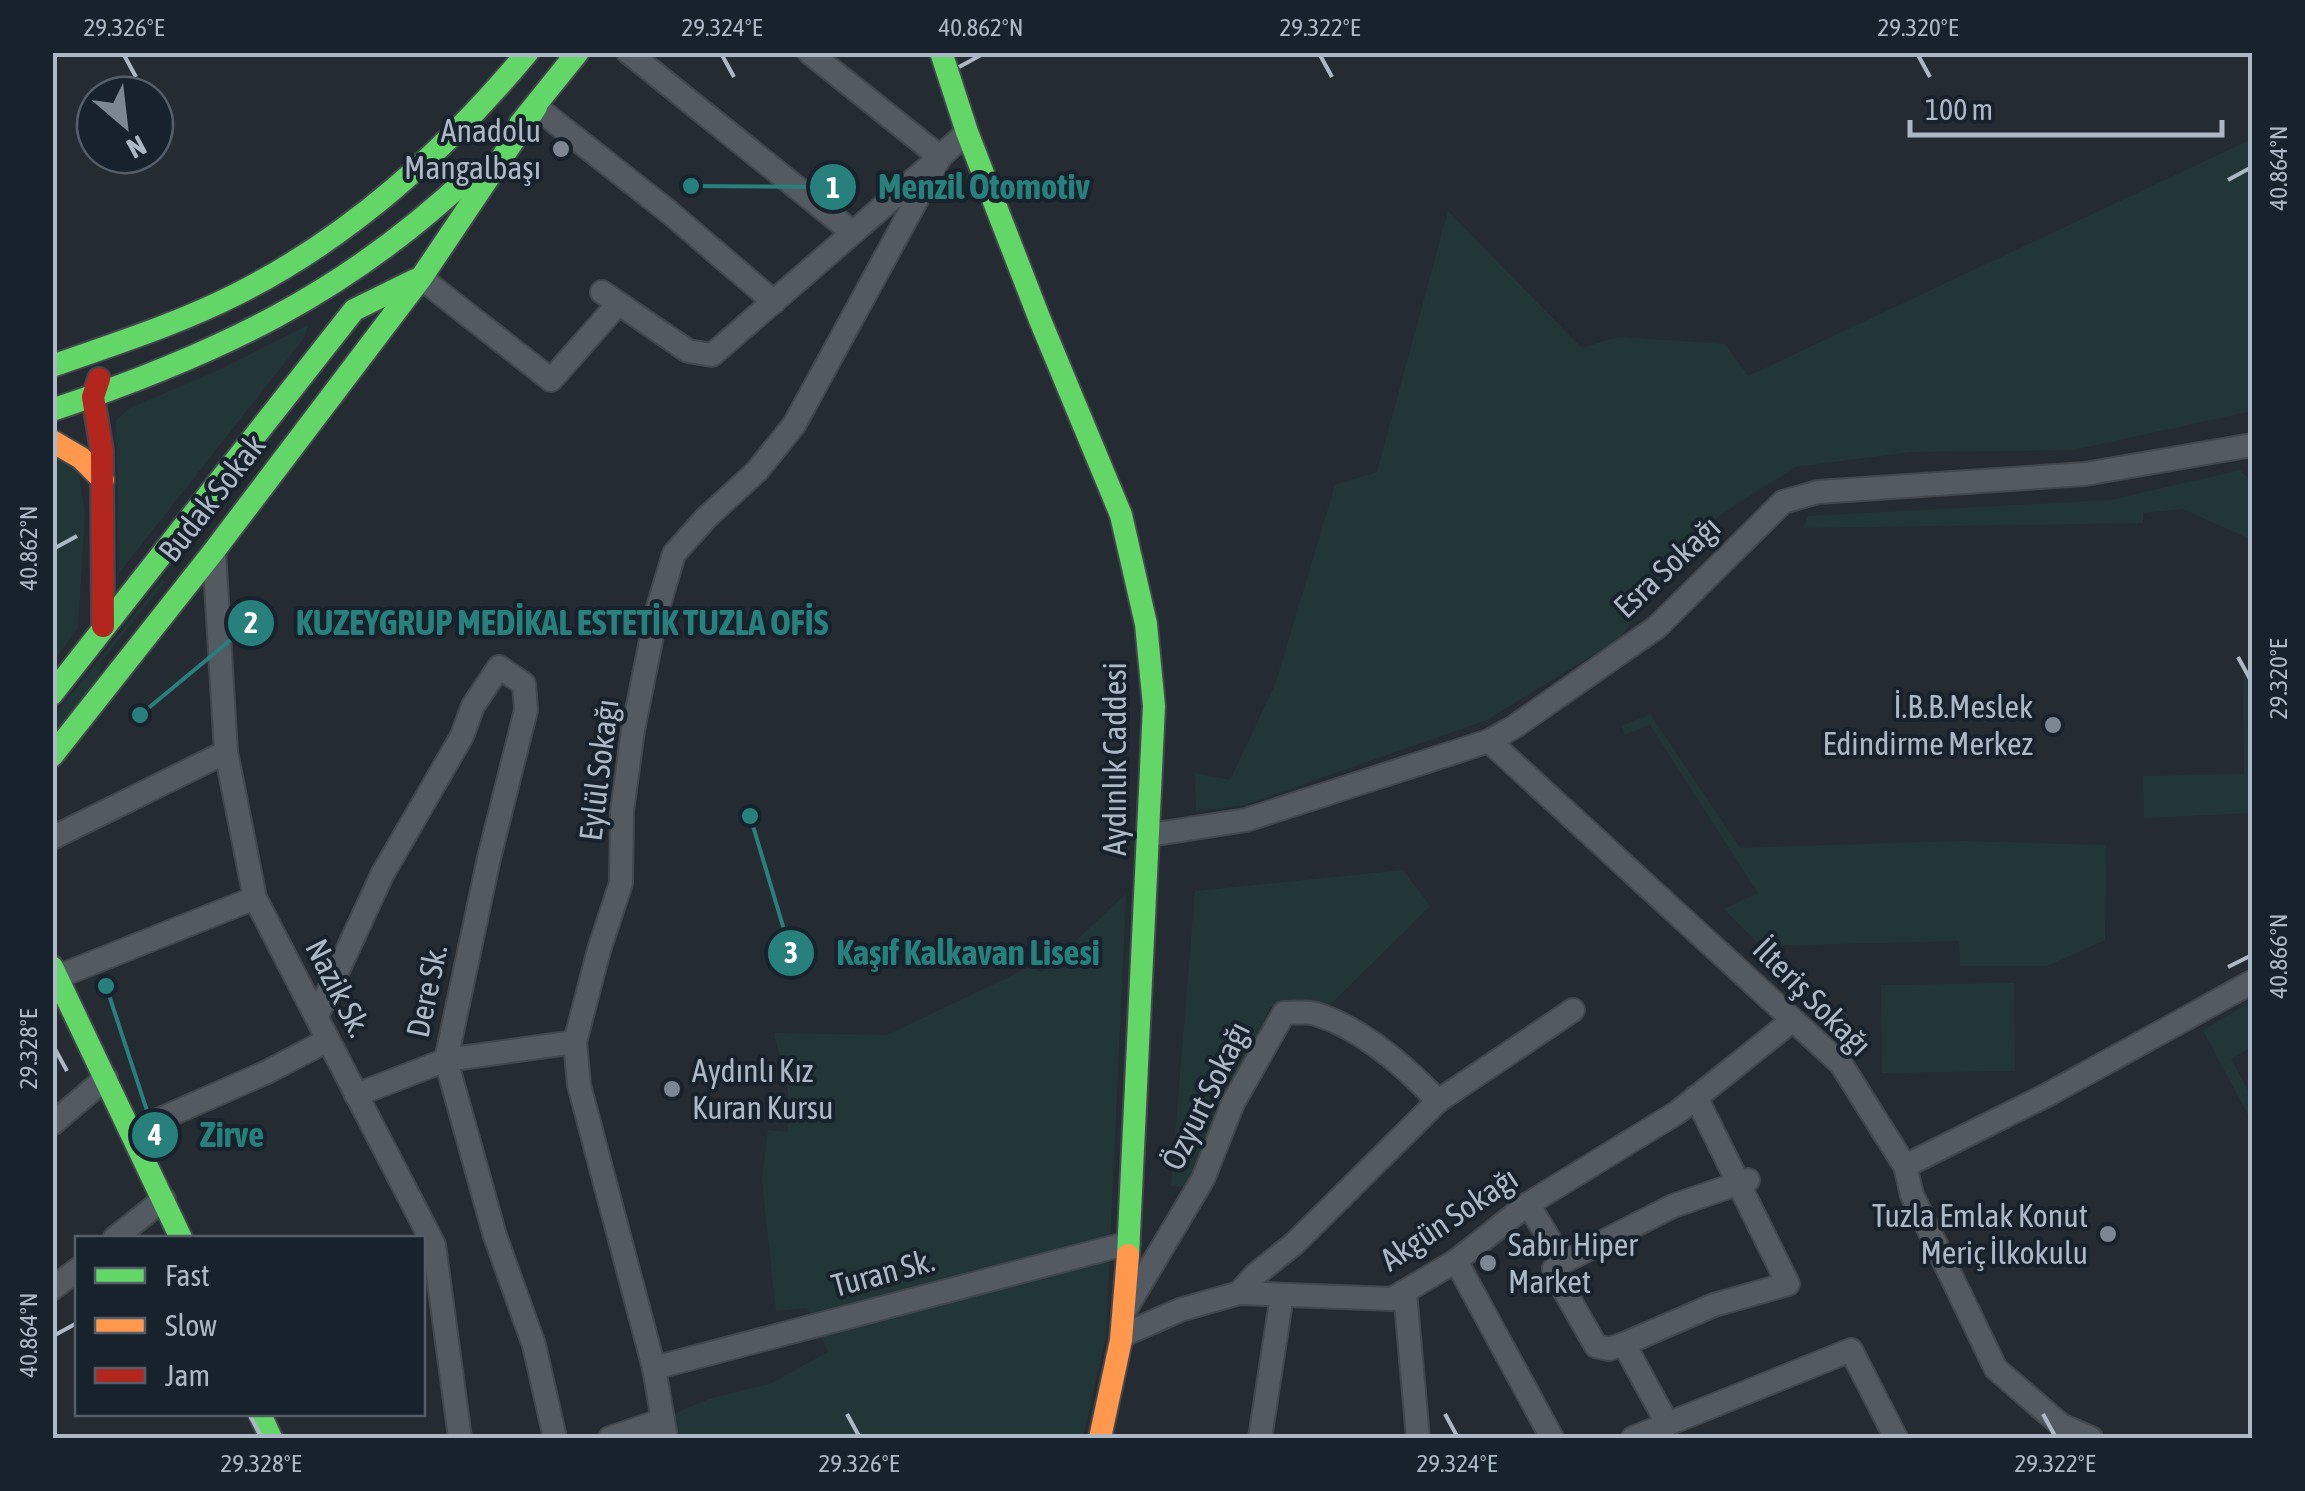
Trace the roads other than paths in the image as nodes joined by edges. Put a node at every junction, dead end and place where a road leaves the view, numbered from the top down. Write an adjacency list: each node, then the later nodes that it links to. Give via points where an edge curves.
1 (528, 52): 10 (main road, via 418,169)
2 (578, 52): 6 (main road)
3 (628, 52): 9 (street)
4 (809, 52): 8 (street)
5 (941, 52): 7 (main road, Aydınlık Caddesi)
6 (536, 107): 11 (main road, Budak Sokak); 12 (street); 14 (main road, via 465,182 370,261 252,330)
7 (967, 132): 8 (street, Eylül Sokağı); 27 (main road, Aydınlık Caddesi, via 1120,515 1146,624 1154,706)
8 (940, 157): 9 (street); 36 (street, Eylül Sokağı, via 794,425 674,554 633,730 622,810 622,883)
9 (852, 232): 12 (street)
10 (312, 250): 13 (main road, via 184,318); 14 (main road, via 213,321 107,368)
11 (420, 278): 12 (street, via 551,380 609,299 688,351 712,355); 19 (main road, Budak Sokak, via 354,310); 20 (main road, Budak Sokak)
12 (774, 302)
13 (52, 366)
14 (93, 397): 15 (main road); 18 (main road)
15 (52, 410)
16 (52, 441): 18 (main road)
17 (2252, 444): 24 (street, Esra Sokağı, via 2084,474 1818,492 1783,502 1657,627)
18 (103, 480): 22 (main road)
19 (183, 528): 21 (street); 22 (main road, Budak Sokak)
20 (214, 551): 21 (main road, Budak Sokak); 25 (street, Nazik Sk.)
21 (184, 588): 26 (main road, Budak Sokak)
22 (103, 626): 23 (main road, Budak Sokak)
23 (52, 694)
24 (1489, 741): 27 (street, Esra Sokağı, via 1246,820); 34 (street, İlteriş Sokağı)
25 (226, 752): 28 (street); 29 (street, Nazik Sk.)
26 (52, 756)
27 (1150, 835): 50 (main road, Aydınlık Caddesi)
28 (52, 838)
29 (255, 898): 30 (street); 33 (street, Nazik Sk.)
30 (55, 972): 38 (main road)
31 (2252, 982): 44 (street)
32 (1573, 1010): 40 (street)
33 (317, 1016): 35 (street, Nazik Sk.); 37 (street, Dere Sk., via 382,875 499,667 524,684 526,710)
34 (1793, 1020): 41 (street, Akgün Sokağı); 44 (street, İlteriş Sokağı, via 1841,1064)
35 (328, 1040): 39 (street, Nazik Sk.); 43 (street)
36 (575, 1042): 37 (street); 61 (street, Eylül Sokağı, via 579,1085)
37 (446, 1060): 39 (street); 65 (street, Dere Sk., via 495,1236 534,1344)
38 (106, 1078): 42 (street); 43 (main road)
39 (356, 1095): 53 (street, Nazik Sk., via 434,1244)
40 (1438, 1101): 57 (street); 59 (street, Özyurt Sokağı, via 1408,1069 1356,1033 1313,1013 1284,1013)
41 (1687, 1105): 45 (street); 47 (street, Akgün Sokağı)
42 (52, 1124)
43 (130, 1132): 46 (main road)
44 (1905, 1166): 73 (street, İlteriş Sokağı, via 1912,1195 1996,1369 2061,1425)
45 (1744, 1181): 52 (street, via 1673,1206); 60 (street, via 1788,1284 1714,1305)
46 (164, 1199): 48 (street); 49 (main road)
47 (1528, 1204): 51 (street, Akgün Sokağı); 52 (street)
48 (118, 1236)
49 (180, 1236)
50 (1129, 1243): 59 (main road, Aydınlık Caddesi); 61 (street, Turan Sk.)
51 (1456, 1261): 56 (street, Akgün Sokağı); 70 (street)
52 (1563, 1262): 60 (street, via 1556,1276 1596,1346)
53 (430, 1269): 64 (street, Nazik Sk.)
54 (75, 1271): 55 (street)
55 (52, 1290)
56 (1405, 1292): 58 (street, Akgün Sokağı, via 1392,1299); 69 (street)
57 (1239, 1293): 58 (street, Akgün Sokağı); 59 (street, Akgün Sokağı)
58 (1282, 1295): 68 (street)
59 (1122, 1325): 67 (main road, Aydınlık Caddesi)
60 (1624, 1344): 62 (street)
61 (654, 1368): 63 (street, Eylül Sokağı)
62 (1666, 1422): 71 (street); 72 (street, via 1851,1350)
63 (664, 1429): 66 (street)
64 (460, 1438)
65 (555, 1438)
66 (610, 1438)
67 (1100, 1438)
68 (1260, 1438)
69 (1418, 1438)
70 (1552, 1438)
71 (1633, 1438)
72 (1896, 1438)
73 (2091, 1438)

